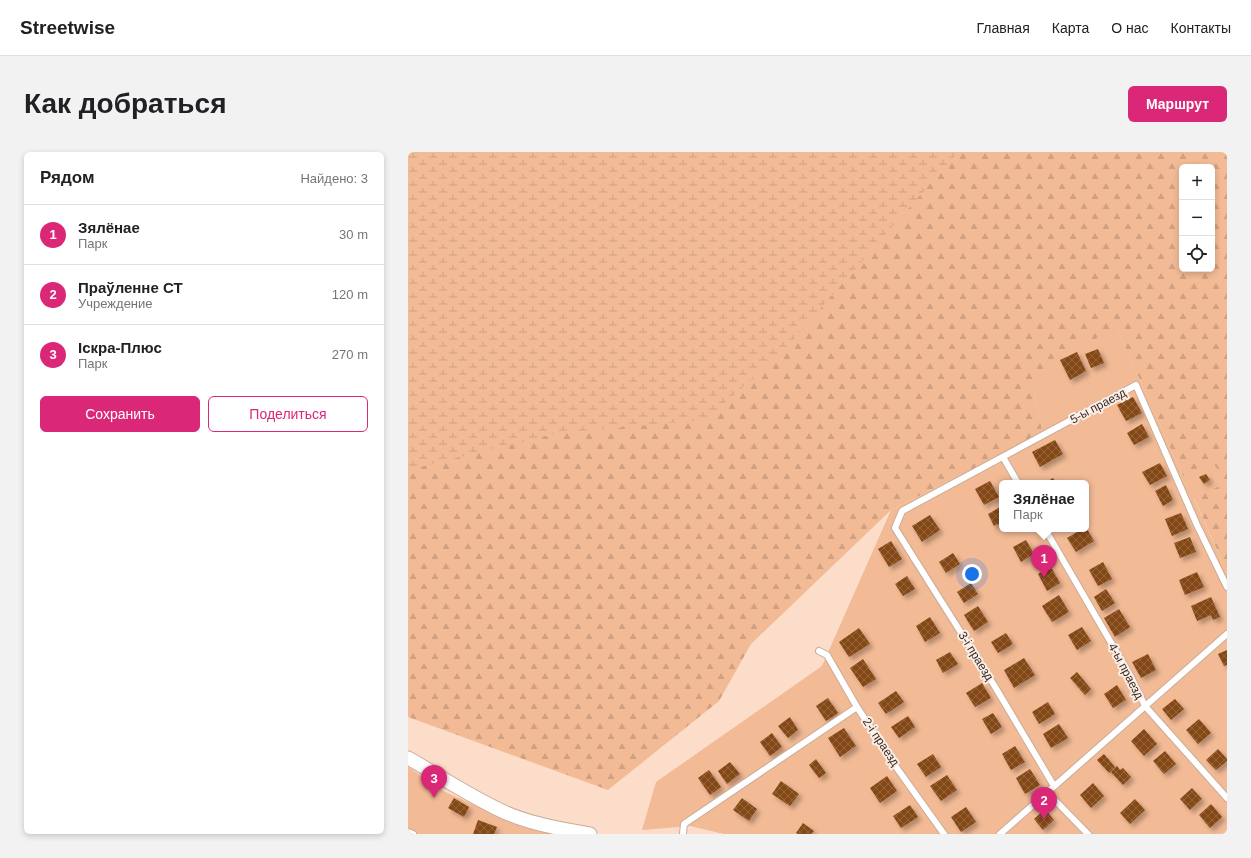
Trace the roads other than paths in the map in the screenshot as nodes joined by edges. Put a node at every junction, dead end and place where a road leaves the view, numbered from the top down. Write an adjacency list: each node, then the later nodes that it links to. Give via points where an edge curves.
1 (1003, 457): 2 (lane); 3 (lane, 5-ы праезд, via 902,511); 5 (lane, 5-ы праезд, via 1136,385)
2 (1016, 480)
3 (895, 528): 11 (lane, 3-і праезд)
4 (1047, 532): 8 (lane, 4-ы праезд, via 1131,677)
5 (1227, 587)
6 (1227, 634): 8 (lane)
7 (818, 651): 9 (lane, 2-і праезд, via 827,655)
8 (1145, 706): 11 (lane); 13 (lane, 4-ы праезд)
9 (857, 707): 17 (lane, via 684,824); 18 (lane, 2-і праезд)
10 (408, 758): 16 (street, via 504,812 554,828)
11 (1054, 786): 12 (lane)
12 (1047, 792): 19 (lane); 20 (lane)
13 (1227, 798)
14 (408, 832): 15 (lane)
15 (413, 834)
16 (590, 834)
17 (683, 834)
18 (944, 834)
19 (1000, 834)
20 (1088, 834)

